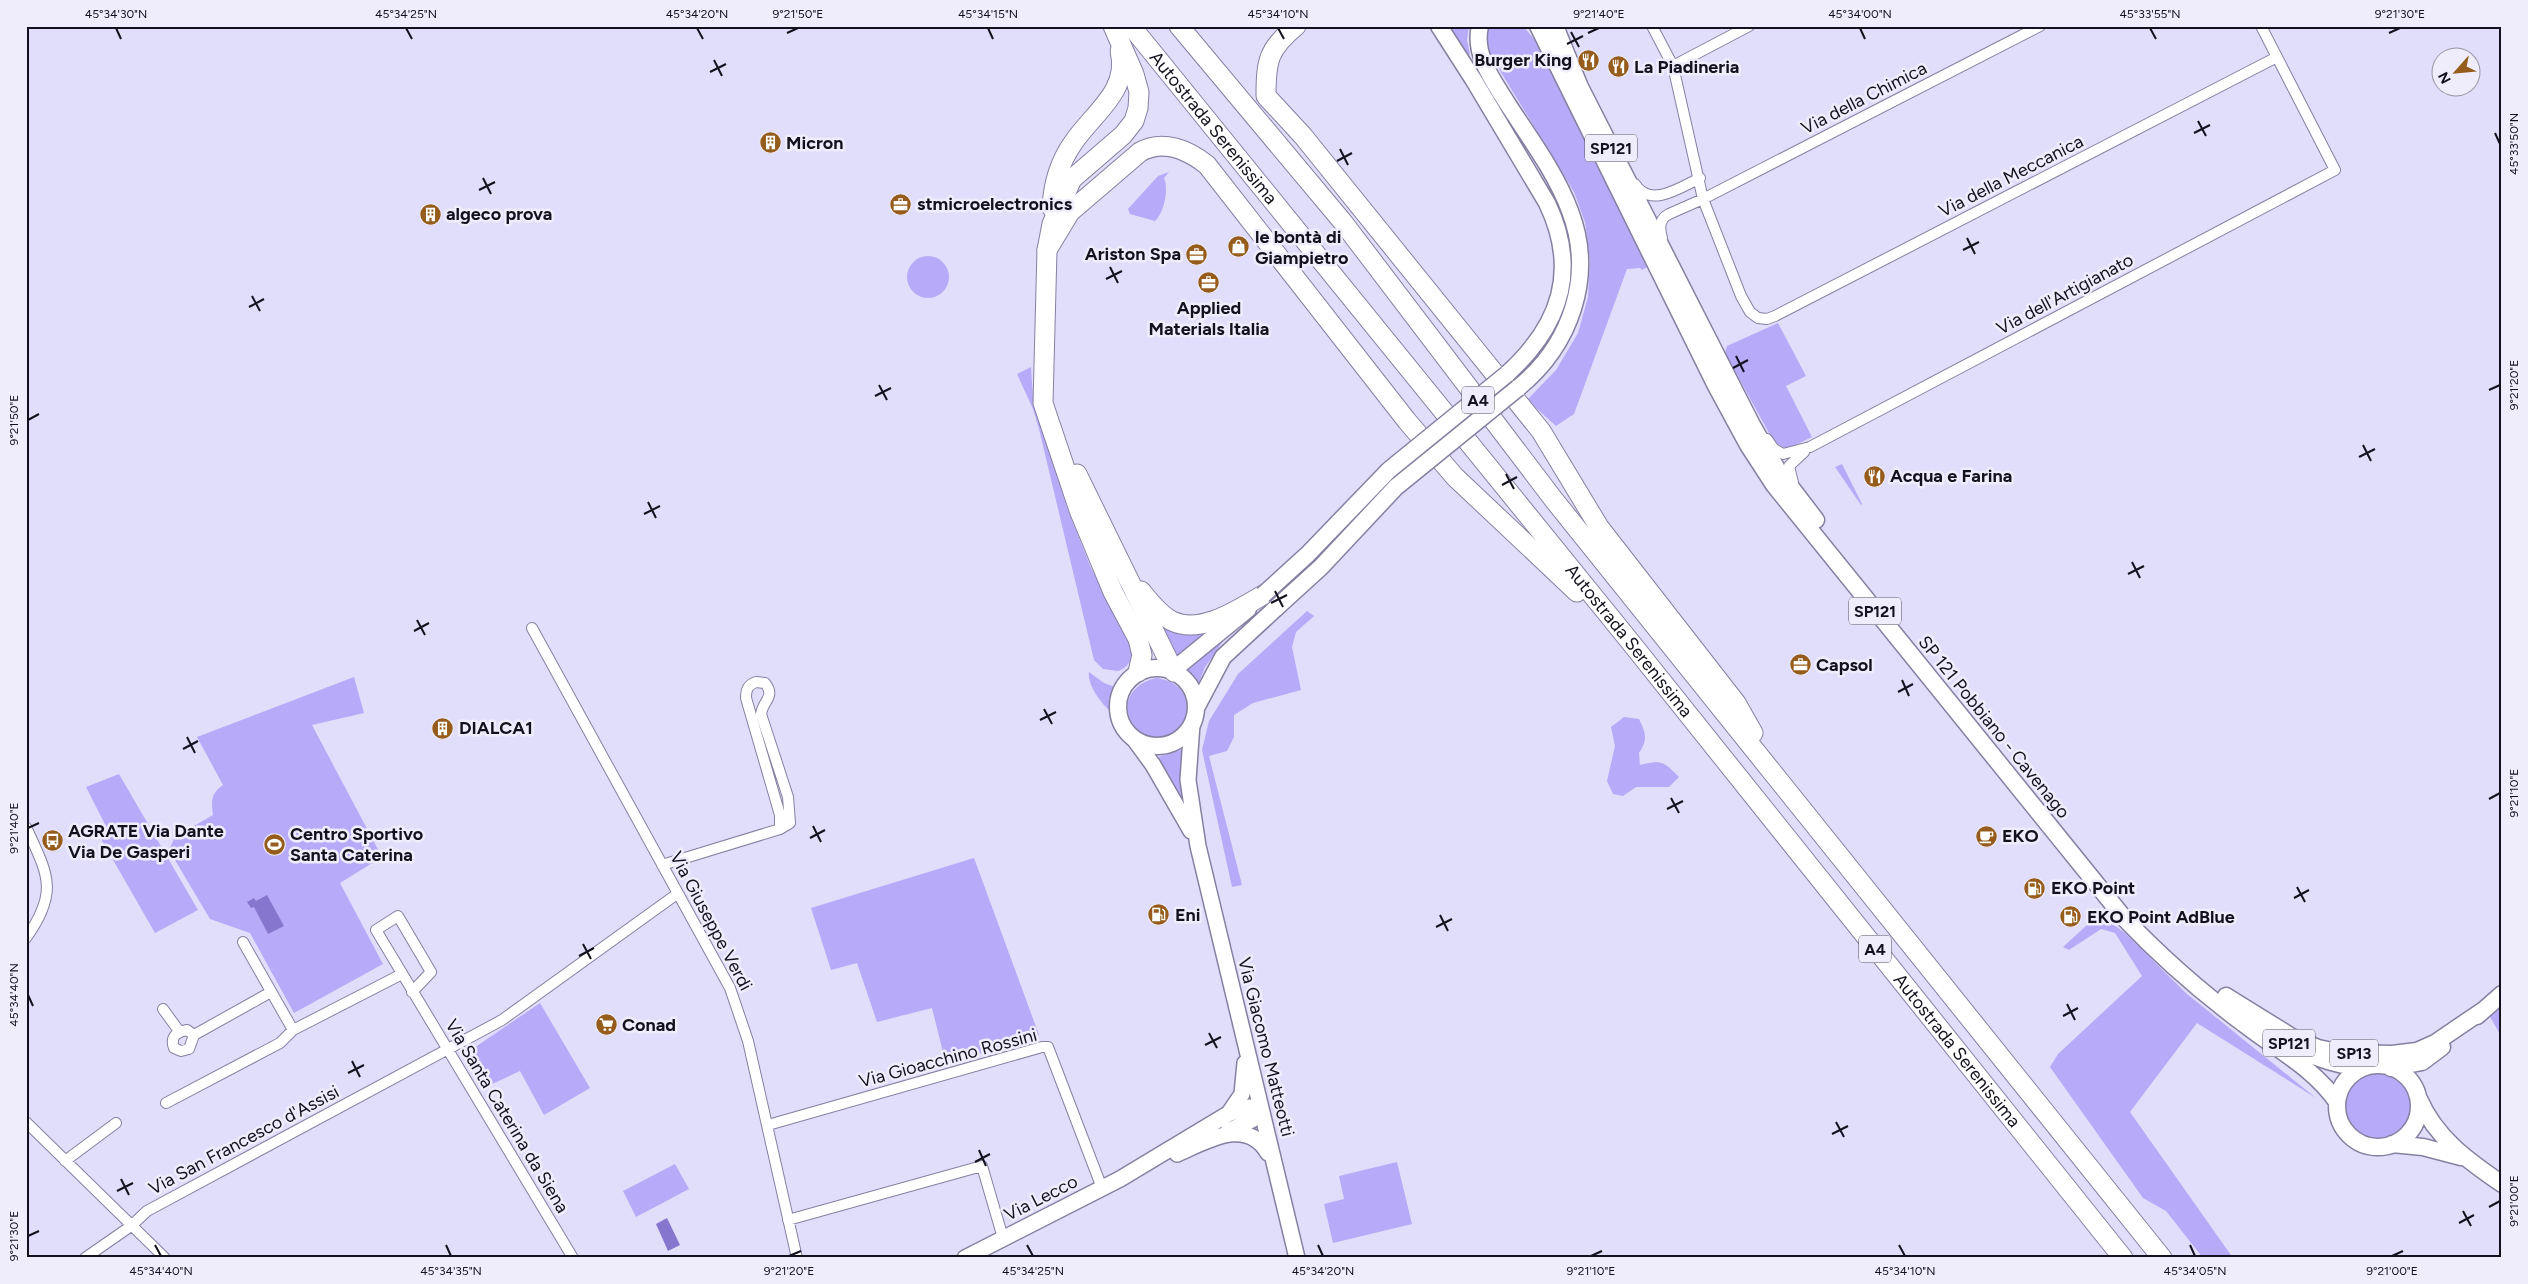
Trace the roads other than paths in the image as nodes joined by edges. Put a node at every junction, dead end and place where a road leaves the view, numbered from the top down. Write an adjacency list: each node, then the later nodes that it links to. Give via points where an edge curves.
1 (1113, 26): 21 (highway, via 1122,59 1122,74 1058,170); 21 (highway, via 1137,85 1136,116 1123,135 1072,179)
2 (1131, 26): 31 (highway, Autostrada Serenissima / A4)
3 (1179, 26): 36 (highway, Autostrada Serenissima / A4, via 1342,221 1554,500)
4 (1296, 26): 36 (highway, via 1271,51 1266,96 1303,136 1541,431 1599,527 1736,703)
5 (1439, 26): 29 (main road, bridge, via 1547,202 1562,246 1560,289 1548,325 1532,350 1389,470 1301,561)
6 (1480, 26): 29 (main road, bridge, via 1478,44 1485,65 1555,180 1570,211 1579,246 1579,286 1569,322 1546,361 1518,388 1396,487 1316,572)
7 (1538, 26): 15 (main road, SP 121 Pobbiano - Cavenago / SP121)
8 (1555, 26): 16 (main road, SP 121 Pobbiano - Cavenago / SP121, via 1574,75)
9 (1652, 26): 14 (street)
10 (1749, 26): 14 (street)
11 (2040, 26): 18 (street, Via della Chimica)
12 (2261, 26): 13 (street)
13 (2277, 57): 18 (street, Via della Meccanica, via 1767,319 1758,318 1750,312 1741,296); 26 (street, Via dell'Artigianato, via 2335,170)
14 (1673, 66): 17 (street)
15 (1585, 123): 20 (main road, via 1594,133 1632,207); 59 (main road, SP 121 Pobbiano - Cavenago / SP121, via 1716,386 1748,445 1786,500 2124,918 2200,989 2316,1076)
16 (1614, 154): 17 (street, via 1637,188 1647,195 1657,197); 20 (main road, SP 121 Pobbiano - Cavenago / SP121)
17 (1700, 178): 18 (street)
18 (1704, 199): 19 (street, Via della Chimica)
19 (1664, 216): 20 (street, Via della Chimica); 23 (street, via 1660,232)
20 (1647, 218): 23 (main road, SP 121 Pobbiano - Cavenago / SP121)
21 (1052, 224): 22 (highway)
22 (1047, 250): 25 (highway, via 1043,358); 31 (highway, via 1070,212 1148,147 1162,145 1200,159 1407,421 1456,477)
23 (1672, 268): 24 (main road, SP 121 Pobbiano - Cavenago / SP121)
24 (1728, 379): 26 (street, Via dell'Artigianato, via 1774,449 1787,454); 27 (main road, SP 121 Pobbiano - Cavenago / SP121, via 1774,463)
25 (1046, 416): 28 (highway); 33 (highway, via 1100,562 1140,643)
26 (1810, 447): 27 (street, Via dell'Artigianato, via 1792,463 1789,471)
27 (1814, 518): 48 (main road, SP 121 Pobbiano - Cavenago / SP121, via 2122,900 2167,946)
28 (1121, 564): 29 (highway, via 1152,604 1179,624 1206,623); 32 (highway)
29 (1269, 602): 32 (main road); 34 (main road, via 1223,657)
30 (532, 628): 40 (street, Via Giuseppe Verdi)
31 (1628, 639): 83 (highway, Autostrada Serenissima / A4)
32 (1173, 671): 33 (main road, via 1155,668); 34 (main road, via 1190,687)
33 (1138, 672): 35 (main road, via 1123,686 1117,708 1121,724)
34 (1194, 716): 35 (main road, via 1182,737 1167,745 1150,746); 39 (street, Via Giacomo Matteotti, via 1188,780)
35 (1134, 739): 39 (street, Via Giacomo Matteotti, via 1153,765)
36 (1776, 775): 84 (highway, Autostrada Serenissima / A4)
37 (26, 828): 42 (street, via 45,866 47,883 42,912)
38 (780, 829): 38 (street, via 790,823 788,797 761,714 762,705 770,693 764,683 756,682 746,691 746,698 780,815); 40 (street)
39 (1198, 846): 54 (street, Via Giacomo Matteotti)
40 (662, 865): 41 (street, Via Giuseppe Verdi)
41 (677, 894): 55 (street, Via San Francesco d'Assisi, via 502,1020); 65 (street, Via Giuseppe Verdi, via 736,1003)
42 (26, 938)
43 (243, 942): 45 (street)
44 (402, 974): 46 (street, Via Santa Caterina da Siena); 46 (street, Via Santa Caterina da Siena, via 376,930 398,916 431,972); 51 (street)
45 (271, 992): 51 (street); 53 (street)
46 (412, 992): 55 (street, Via Santa Caterina da Siena)
47 (2502, 994): 50 (main road, SP13)
48 (2226, 996): 50 (main road, SP13, via 2292,1037 2318,1048 2342,1053 2417,1051 2435,1043); 56 (main road, SP 121 Pobbiano - Cavenago / SP121, via 2306,1053 2328,1062)
49 (163, 1009): 52 (street)
50 (2485, 1009): 57 (main road, SP13, via 2429,1058)
51 (293, 1030): 60 (street, via 280,1043)
52 (179, 1031): 53 (street, via 187,1030); 53 (street, via 172,1042 174,1048 181,1051 189,1049)
53 (194, 1035)
54 (1245, 1039): 61 (street, Via Giacomo Matteotti); 62 (street, Via Lecco, via 1244,1086)
55 (447, 1049): 75 (street, Via San Francesco d'Assisi, via 147,1211); 80 (street, Via Santa Caterina da Siena)
56 (2363, 1068): 57 (main road, SP 121 Pobbiano - Cavenago / SP121, via 2376,1065); 59 (main road, via 2345,1082)
57 (2391, 1068): 58 (main road, SP 121 Pobbiano - Cavenago / SP121, via 2407,1077)
58 (2417, 1095): 67 (main road, via 2414,1124 2408,1134); 68 (main road, SP 121 Pobbiano - Cavenago / SP121, via 2434,1127)
59 (2337, 1102): 67 (main road, SP 121 Pobbiano - Cavenago / SP121, via 2340,1121 2354,1139 2374,1146)
60 (166, 1103)
61 (1262, 1112): 62 (street, Via Lecco, via 1249,1107); 66 (street, Via Lecco, via 1252,1120); 71 (street, Via Giacomo Matteotti)
62 (1228, 1114): 70 (street, Via Lecco)
63 (26, 1122): 69 (street)
64 (116, 1123): 69 (street)
65 (768, 1125): 73 (street, Via Gioacchino Rossini, via 1048,1047); 74 (street, Via Giuseppe Verdi)
66 (1200, 1144): 70 (street, Via Lecco); 71 (street, Via Lecco, via 1238,1132 1250,1134 1262,1142)
67 (2392, 1144): 68 (main road, SP 121 Pobbiano - Cavenago / SP121, via 2423,1147)
68 (2464, 1158): 72 (main road, SP 121 Pobbiano - Cavenago / SP121)
69 (65, 1161): 75 (street)
70 (1134, 1172): 73 (street, Via Lecco)
71 (1276, 1172): 82 (street, Via Giacomo Matteotti)
72 (2502, 1184)
73 (1102, 1188): 76 (street, Via Lecco)
74 (788, 1220): 76 (street, via 982,1166); 77 (street, Via Giuseppe Verdi)
75 (131, 1226): 78 (street, Via San Francesco d'Assisi); 79 (street)
76 (1003, 1238): 81 (street, Via Lecco)
77 (796, 1257)
78 (85, 1258)
79 (166, 1258)
80 (573, 1258)
81 (965, 1258)
82 (1297, 1258)
83 (2123, 1258)
84 (2162, 1258)

